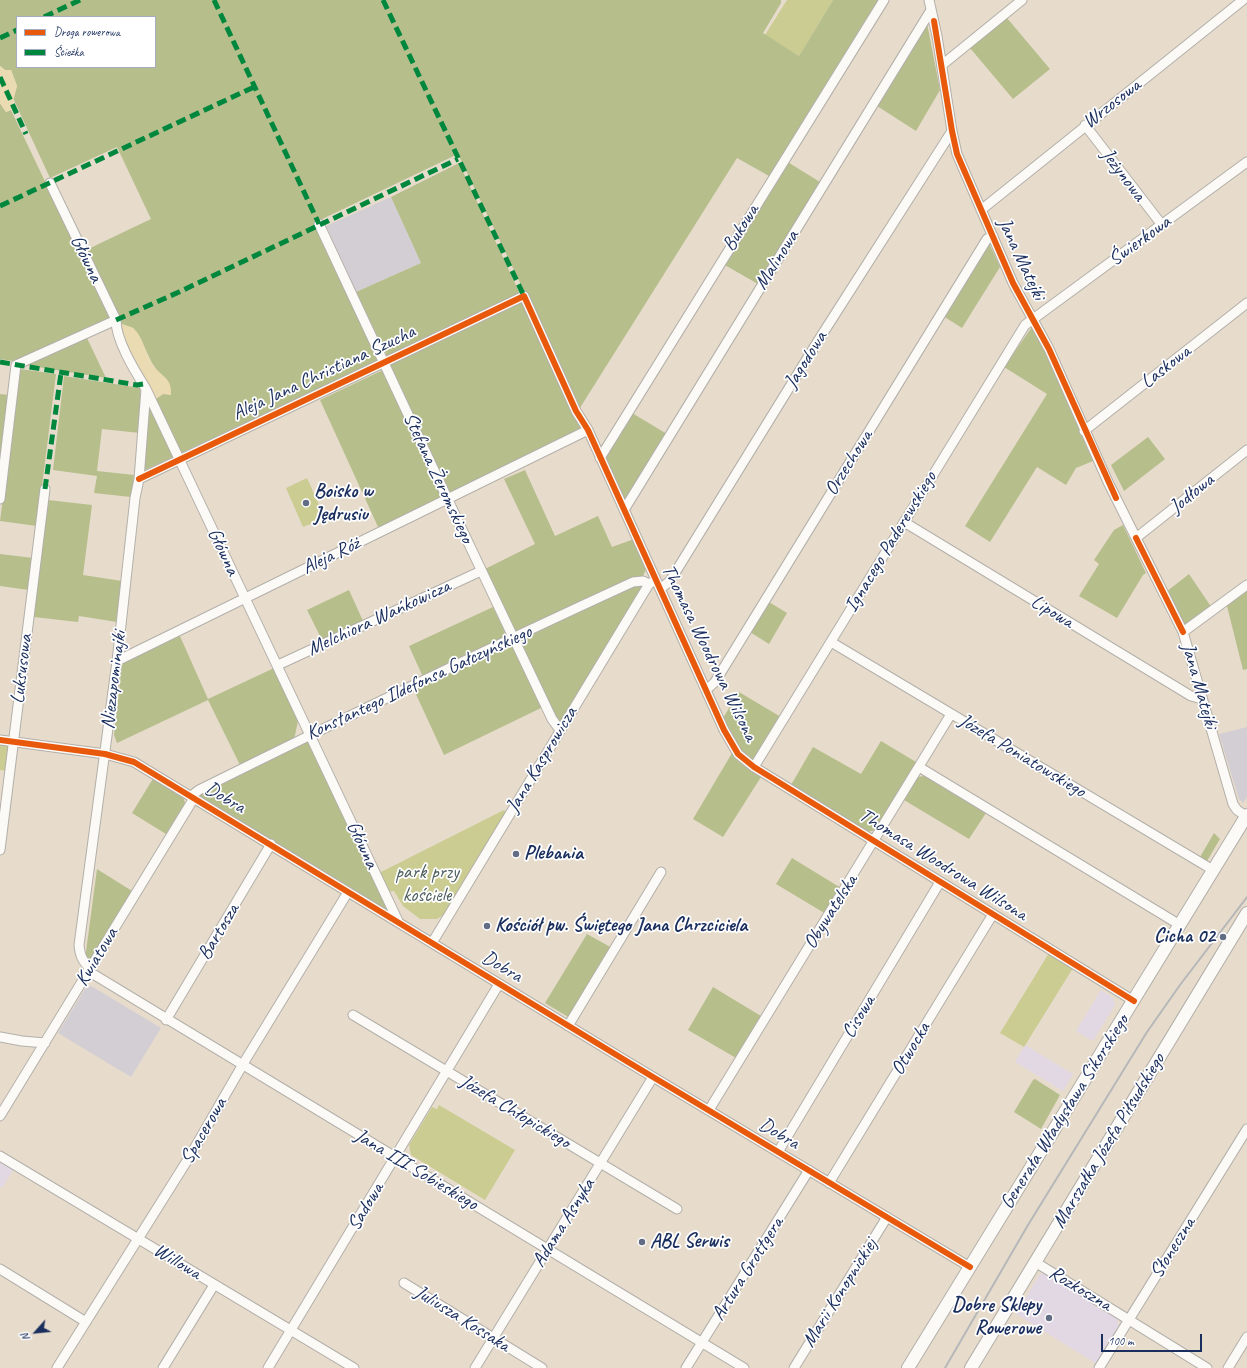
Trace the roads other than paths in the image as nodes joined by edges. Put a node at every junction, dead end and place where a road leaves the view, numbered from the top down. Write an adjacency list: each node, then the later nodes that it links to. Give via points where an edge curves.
1 (884, 0): 24 (street, Bukowa)
2 (929, 0): 5 (street, Jana Matejki)
3 (1022, 0): 6 (street)
4 (1243, 0): 7 (street, Wrzosowa)
5 (931, 10): 6 (street, Jana Matejki); 30 (street, Malinowa)
6 (942, 65): 8 (street, Jana Matejki)
7 (1085, 125): 11 (street, Wrzosowa); 13 (street, Jeżynowa)
8 (952, 131): 11 (street, Jana Matejki, via 957,154); 34 (street, Jagodowa, via 826,327 670,581)
9 (1247, 162): 13 (street, Świerkowa)
10 (50, 183): 17 (street, Główna)
11 (981, 210): 14 (street, Jana Matejki)
12 (320, 224): 19 (street, Stefana Żeromskiego)
13 (1162, 225): 18 (street, Świerkowa)
14 (993, 236): 18 (street, Jana Matejki); 42 (street, Orzechowa, via 987,239 715,682)
15 (524, 296): 19 (street, Aleja Jana Christiana Szucha); 21 (street, Thomasa Woodrowa Wilsona, via 569,398)
16 (1247, 303): 22 (street, Laskowa)
17 (116, 320): 20 (street, Główna, via 116,328 128,357); 28 (street, via 16,365)
18 (1033, 320): 22 (street, Jana Matejki, via 1049,349); 31 (street, Ignacego Paderewskiego, via 1025,325)
19 (384, 362): 25 (street, Aleja Jana Christiana Szucha); 29 (street, Stefana Żeromskiego)
20 (146, 389): 25 (street, Główna); 26 (street, Niezapominajki)
21 (588, 430): 24 (street, Thomasa Woodrowa Wilsona); 29 (street, Aleja Róż)
22 (1084, 431): 32 (street, Jana Matejki)
23 (1247, 450): 32 (street, Jodłowa)
24 (600, 458): 30 (street, Thomasa Woodrowa Wilsona)
25 (180, 459): 26 (street, Aleja Jana Christiana Szucha); 36 (street, Główna)
26 (139, 479): 40 (street, Niezapominajki)
27 (45, 489): 48 (street, Luksusowa)
28 (0, 499)
29 (448, 500): 33 (street, Stefana Żeromskiego); 36 (street, Aleja Róż)
30 (624, 510): 34 (street, Thomasa Woodrowa Wilsona)
31 (904, 522): 39 (street, Ignacego Paderewskiego); 43 (street, Lipowa, via 1191,696)
32 (1136, 538): 37 (street, Jana Matejki)
33 (481, 571): 38 (street, Stefana Żeromskiego); 41 (street, Melchiora Wańkowicza)
34 (655, 584): 38 (street, Konstantego Ildefonsa Gałczyńskiego, via 633,582); 42 (street, Thomasa Woodrowa Wilsona); 45 (street, Jana Kasprowicza)
35 (1247, 585): 37 (street)
36 (244, 598): 40 (street, Aleja Róż); 41 (street, Główna)
37 (1184, 632): 43 (street, Jana Matejki)
38 (513, 639): 45 (street, Stefana Żeromskiego, via 552,719); 46 (street, Konstantego Ildefonsa Gałczyńskiego)
39 (831, 642): 44 (street, Józefa Poniatowskiego); 50 (street, Ignacego Paderewskiego)
40 (117, 661): 49 (street, Niezapominajki)
41 (278, 665): 46 (street, Główna)
42 (706, 690): 50 (street, Thomasa Woodrowa Wilsona, via 731,744 738,754)
43 (1202, 699): 53 (street, Jana Matejki, via 1233,804)
44 (951, 714): 51 (street, Obywatelska); 57 (street, Józefa Poniatowskiego)
45 (560, 730): 65 (street, Jana Kasprowicza)
46 (310, 735): 52 (street, Konstantego Ildefonsa Gałczyńskiego, via 199,790); 63 (street, Główna)
47 (0, 740): 48 (street, Dobra)
48 (13, 742): 49 (street, Dobra); 56 (street, Luksusowa)
49 (105, 754): 52 (street, Dobra, via 134,762); 66 (street, Niezapominajki, via 79,944 80,955)
50 (754, 767): 54 (street, Thomasa Woodrowa Wilsona)
51 (919, 768): 54 (street, Obywatelska); 64 (street)
52 (193, 797): 55 (street, Dobra); 66 (street, Kwiatowa)
53 (1247, 816): 57 (main road, Generała Władysława Sikorskiego)
54 (874, 842): 59 (street, Thomasa Woodrowa Wilsona); 77 (street, Obywatelska)
55 (271, 844): 60 (street, Dobra); 70 (street, Bartosza)
56 (0, 850)
57 (1213, 870): 64 (main road, Generała Władysława Sikorskiego)
58 (661, 872): 71 (street)
59 (940, 882): 62 (street, Thomasa Woodrowa Wilsona); 80 (street, Cisowa)
60 (348, 892): 63 (street, Dobra); 74 (street, Spacerowa)
61 (1247, 913): 90 (main road, Marszałka Józefa Piłsudskiego)
62 (993, 914): 68 (street, Thomasa Woodrowa Wilsona); 85 (street, Otwocka)
63 (398, 922): 65 (street, Dobra)
64 (1180, 925): 68 (main road, Generała Władysława Sikorskiego)
65 (432, 943): 67 (street, Dobra)
66 (89, 970): 70 (street, Jana III Sobieskiego); 73 (street, Kwiatowa)
67 (499, 984): 71 (street, Dobra); 75 (street, Sadowa)
68 (1134, 1001): 91 (main road, Generała Władysława Sikorskiego)
69 (353, 1015): 75 (street, Józefa Chłopickiego)
70 (166, 1020): 74 (street, Jana III Sobieskiego)
71 (568, 1026): 76 (street, Dobra)
72 (0, 1037): 73 (street)
73 (46, 1043): 78 (street, Kwiatowa)
74 (242, 1066): 82 (street, Jana III Sobieskiego); 88 (street, Spacerowa, via 190,1156)
75 (447, 1072): 82 (street, Sadowa); 83 (street, Józefa Chłopickiego)
76 (653, 1077): 77 (street, Dobra); 83 (street, Adama Asnyka)
77 (709, 1110): 80 (street, Dobra)
78 (0, 1116)
79 (1247, 1129): 95 (street, Słoneczna)
80 (778, 1152): 84 (street, Dobra)
81 (0, 1156): 88 (street, Willowa)
82 (395, 1158): 89 (street, Jana III Sobieskiego); 97 (street, Sadowa)
83 (601, 1164): 86 (street, Józefa Chłopickiego); 89 (street, Adama Asnyka)
84 (809, 1170): 85 (street, Dobra); 100 (street, Artura Grottgera)
85 (829, 1183): 87 (street, Dobra)
86 (677, 1209)
87 (887, 1217): 91 (street, Dobra); 110 (street, Marii Konopnickiej)
88 (137, 1239): 94 (street, Willowa); 96 (street, Spacerowa)
89 (547, 1249): 99 (street, Adama Asnyka); 100 (street, Jana III Sobieskiego)
90 (1035, 1262): 95 (street, Rozkoszna); 112 (main road, Marszałka Józefa Piłsudskiego)
91 (970, 1267): 111 (main road, Generała Władysława Sikorskiego)
92 (0, 1269): 96 (street)
93 (404, 1283): 99 (street, Juliusza Kossaka)
94 (214, 1285): 97 (street, Willowa); 103 (street)
95 (1129, 1319): 101 (street, Rozkoszna); 113 (street, Słoneczna)
96 (86, 1322): 102 (street, Spacerowa)
97 (291, 1331): 104 (street, Sadowa); 105 (street, Willowa)
98 (1247, 1337): 114 (street)
99 (493, 1338): 106 (street, Adama Asnyka); 107 (street, Juliusza Kossaka)
100 (702, 1343): 108 (street, Artura Grottgera); 109 (street, Jana III Sobieskiego)
101 (1201, 1367)
102 (57, 1368)
103 (163, 1368)
104 (268, 1368)
105 (354, 1368)
106 (475, 1368)
107 (542, 1368)
108 (686, 1368)
109 (744, 1368)
110 (794, 1368)
111 (908, 1368)
112 (971, 1368)
113 (1099, 1368)
114 (1228, 1368)

